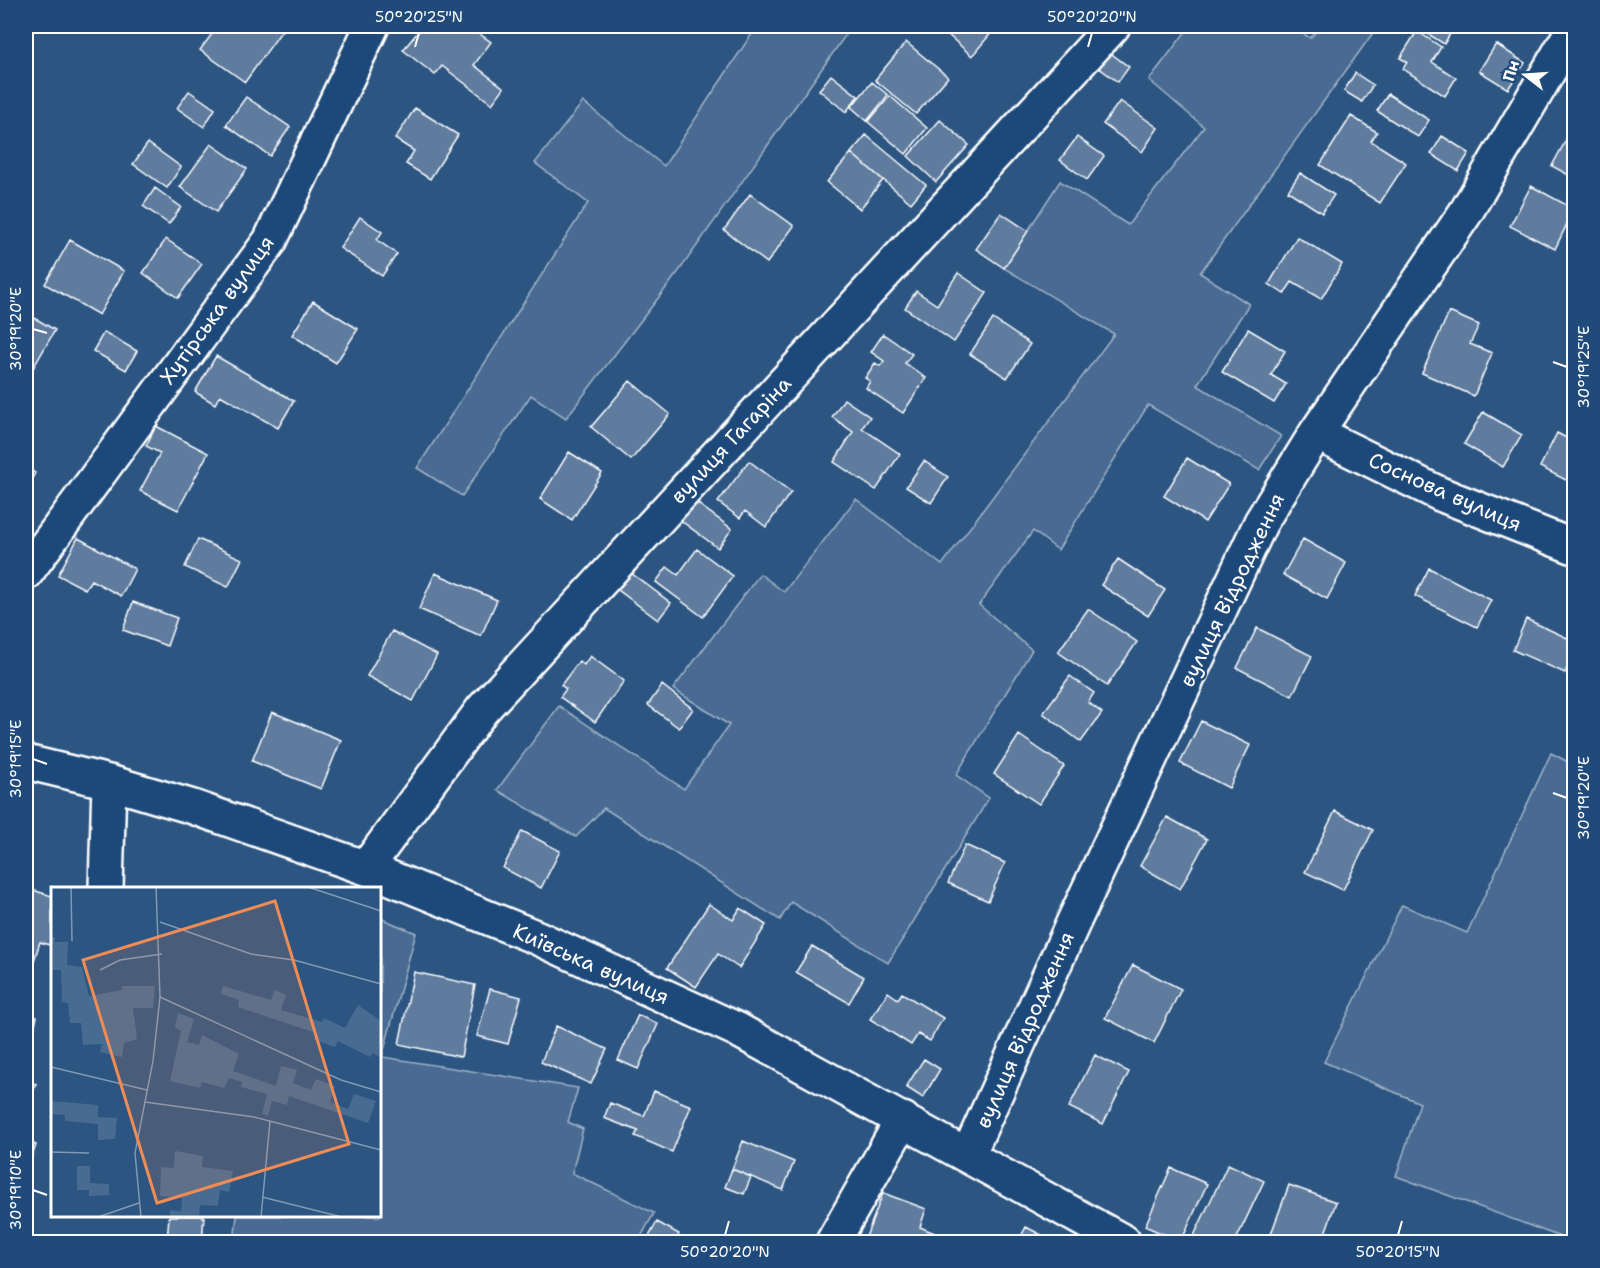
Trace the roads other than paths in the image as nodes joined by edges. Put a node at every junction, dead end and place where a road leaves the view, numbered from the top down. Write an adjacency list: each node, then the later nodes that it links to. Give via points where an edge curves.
1 (372, 26): 6 (street, Хутірська вулиця, via 270,241)
2 (1113, 26): 9 (street, вулиця Гагаріна, via 482,710)
3 (1575, 28): 4 (street, вулиця Відродження, via 1466,212)
4 (1316, 433): 5 (street, Соснова вулиця, via 1440,494); 12 (street, вулиця Відродження, via 1261,522)
5 (1575, 548)
6 (26, 573)
7 (26, 762): 8 (street, Київська вулиця)
8 (110, 782): 9 (street, Київська вулиця); 10 (street)
9 (366, 868): 11 (street, Київська вулиця, via 538,938 736,1029)
10 (106, 887)
11 (903, 1119): 12 (street, Київська вулиця); 13 (street)
12 (968, 1155): 14 (street, Київська вулиця)
13 (833, 1242)
14 (1124, 1242)

